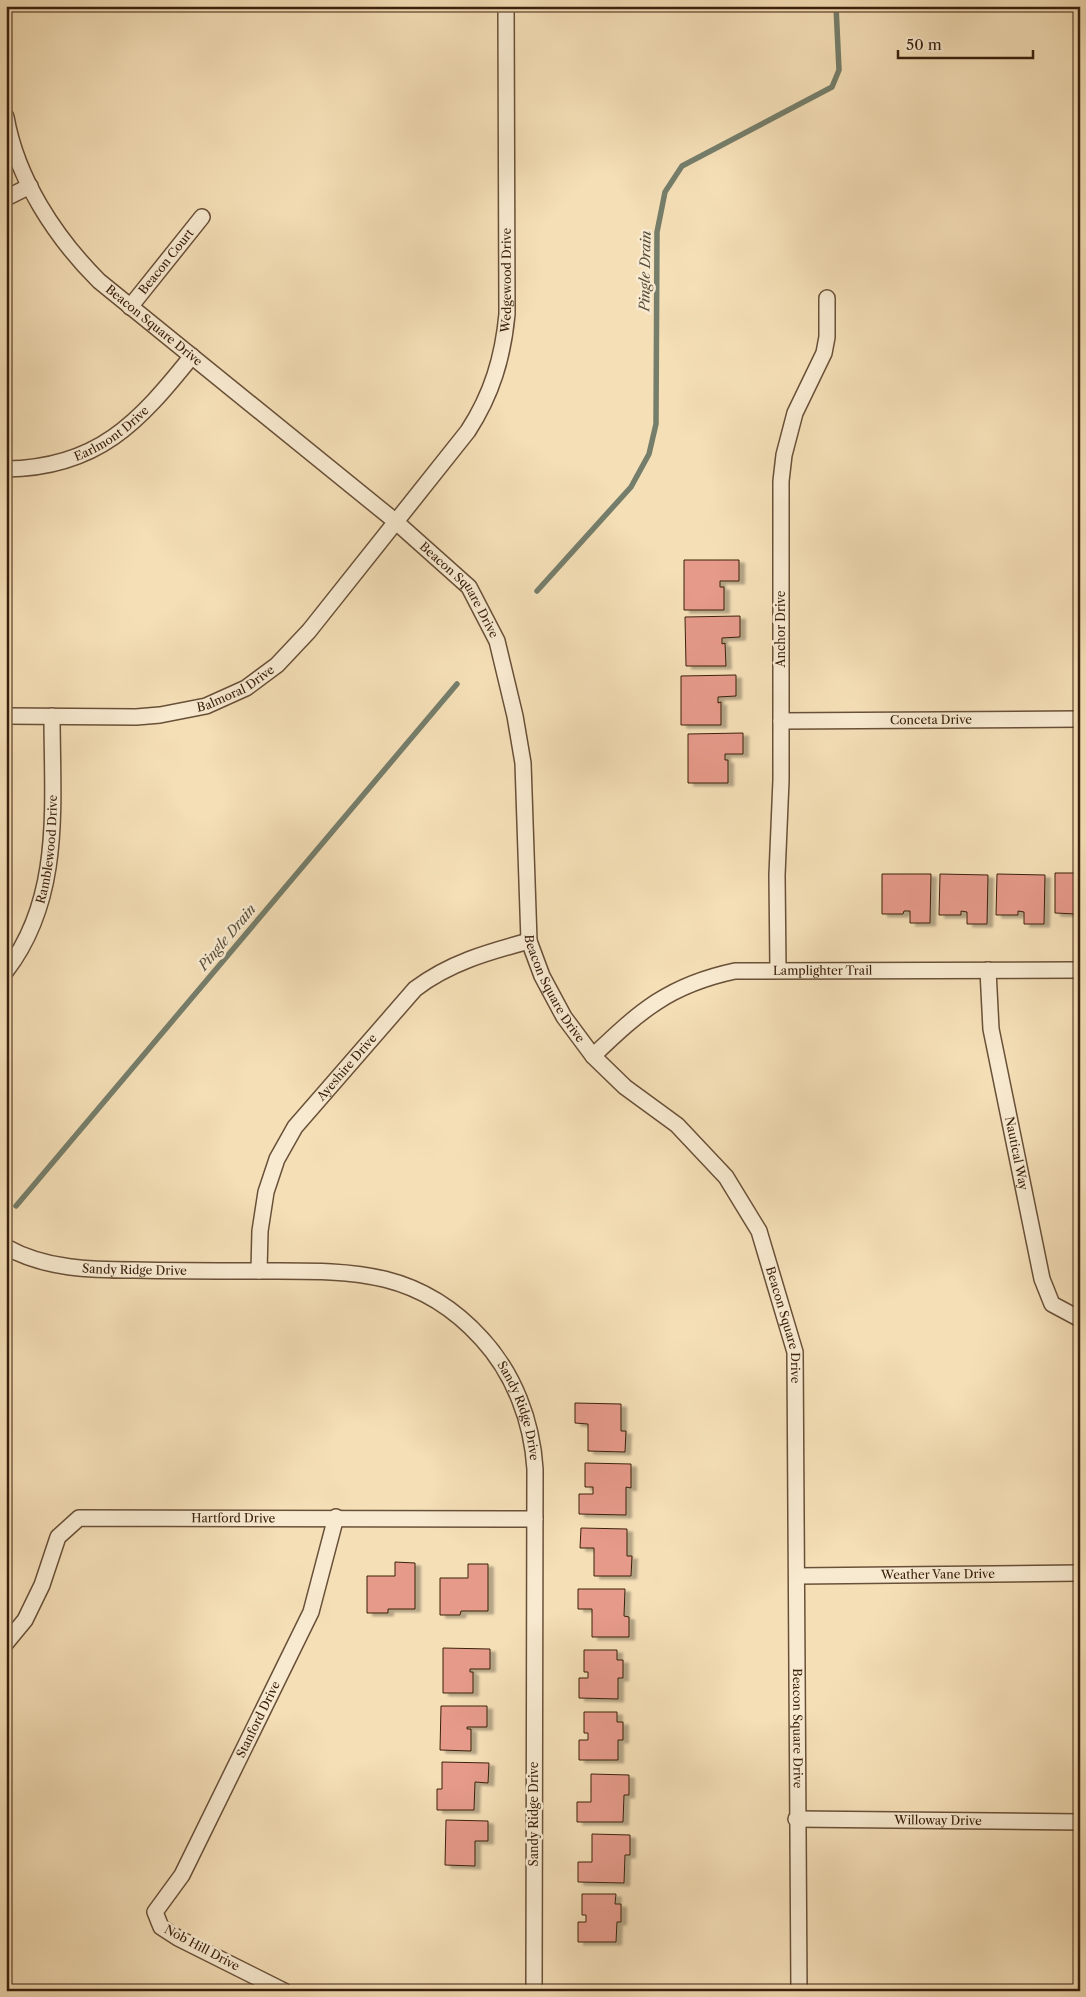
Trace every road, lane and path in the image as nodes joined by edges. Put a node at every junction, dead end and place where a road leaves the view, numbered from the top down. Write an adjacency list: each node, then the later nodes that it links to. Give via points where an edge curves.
1 (506, 6): 10 (street, Wedgewood Drive, via 507,314 502,356 476,420)
2 (6, 117): 3 (street, Beacon Square Drive)
3 (30, 186): 4 (street); 7 (street, Beacon Square Drive, via 60,237 79,261)
4 (6, 198)
5 (202, 217): 7 (street, Beacon Court)
6 (828, 298): 14 (street, Anchor Drive, via 824,353 795,413 784,455 780,508)
7 (130, 307): 8 (street, Beacon Square Drive)
8 (192, 356): 9 (street, Earlmont Drive, via 150,408 99,447 58,462); 10 (street, Beacon Square Drive)
9 (6, 469)
10 (395, 521): 12 (street, Balmoral Drive, via 303,637 277,665 246,688 220,701 183,712 136,717); 15 (street, Beacon Square Drive, via 469,587 497,641 523,763)
11 (6, 716): 12 (street, Balmoral Drive)
12 (52, 716): 19 (street, Ramblewood Drive, via 49,871 33,926)
13 (1080, 720): 14 (street, Conceta Drive)
14 (781, 721): 16 (street, Anchor Drive)
15 (529, 941): 20 (street, Beacon Square Drive, via 551,995); 22 (street, Ayeshire Drive, via 472,956 414,989 294,1127 277,1160 266,1192 260,1231)
16 (778, 970): 17 (street, Lamplighter Trail); 20 (street, Lamplighter Trail, via 736,971 670,992 634,1017)
17 (988, 970): 18 (street, Lamplighter Trail); 23 (street, Nautical Way, via 991,1029 1042,1279 1052,1304)
18 (1080, 970)
19 (6, 971)
20 (593, 1056): 27 (street, Beacon Square Drive, via 625,1087 677,1125 726,1177 759,1231 795,1352)
21 (6, 1246): 22 (street, Sandy Ridge Drive, via 30,1257 76,1268)
22 (259, 1271): 25 (street, Sandy Ridge Drive, via 373,1275 438,1302 470,1326 500,1360 521,1403 533,1445)
23 (1080, 1319)
24 (336, 1518): 25 (street, Hartford Drive); 28 (street, Hartford Drive, via 79,1518 58,1537 42,1586 25,1620); 31 (street, Stanford Drive, via 312,1612 182,1875)
25 (535, 1519): 33 (street, Sandy Ridge Drive)
26 (1080, 1573): 27 (street, Weather Vane Drive)
27 (797, 1576): 29 (street, Beacon Square Drive)
28 (6, 1642)
29 (796, 1819): 30 (street, Willoway Drive); 34 (street, Beacon Square Drive)
30 (1080, 1822)
31 (155, 1912): 32 (street, Nob Hill Drive, via 161,1927 178,1938)
32 (284, 1991)
33 (534, 1991)
34 (799, 1991)

